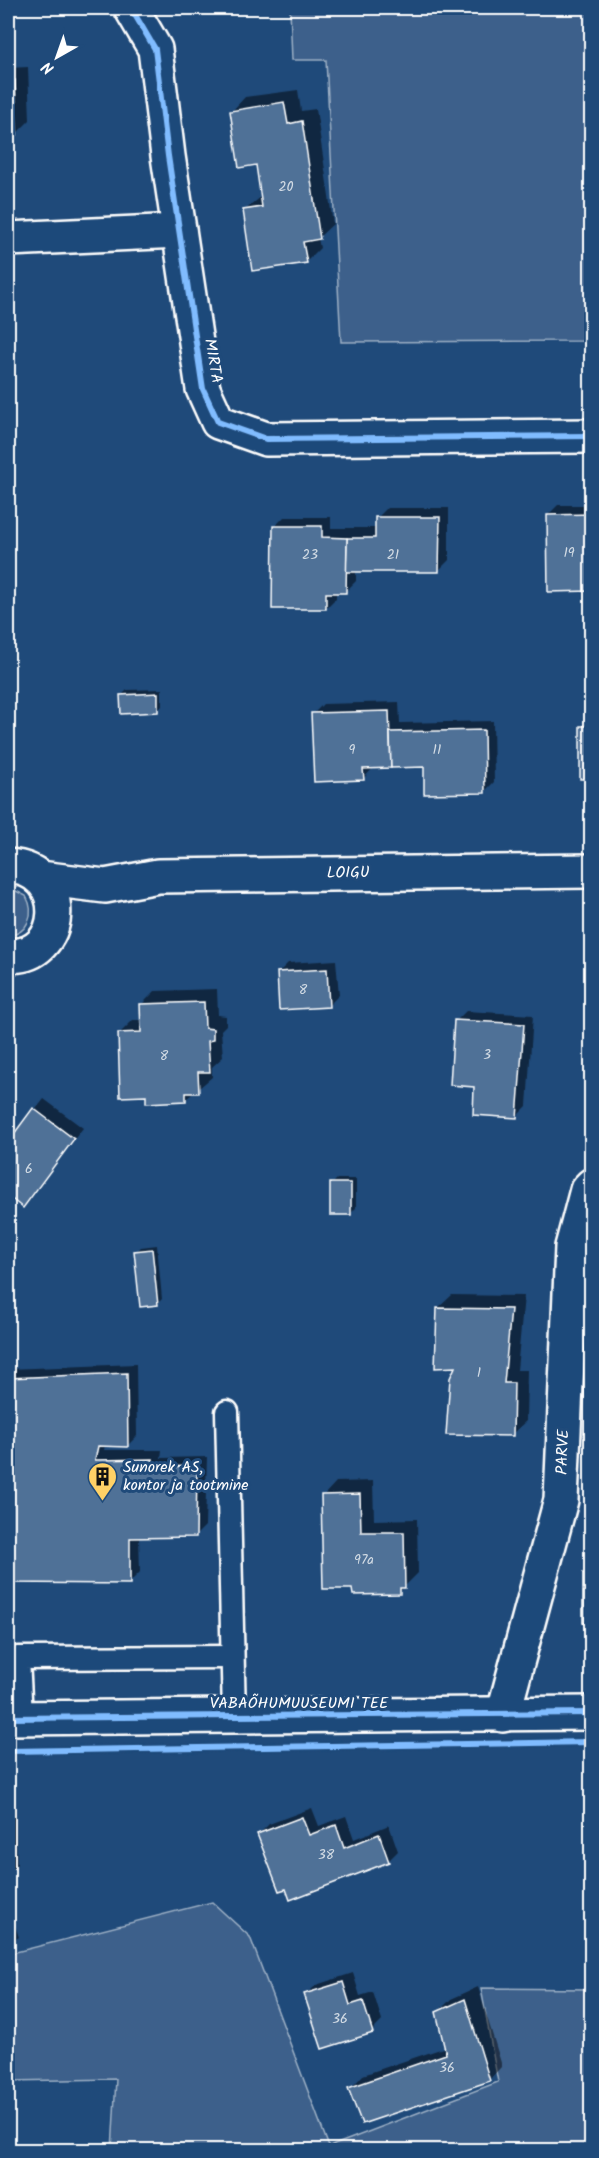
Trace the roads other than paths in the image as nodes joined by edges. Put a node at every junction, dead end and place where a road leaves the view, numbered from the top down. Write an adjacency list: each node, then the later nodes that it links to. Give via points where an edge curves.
1 (131, 8): 2 (street, MIRTA, via 155,49)
2 (179, 231): 3 (street); 4 (street, MIRTA, via 203,389 218,422 266,439)
3 (8, 239)
4 (591, 436)
5 (8, 866): 7 (street, LOIGU, via 31,871)
6 (591, 871): 8 (street, LOIGU, via 158,876)
7 (40, 878): 8 (street, LOIGU); 9 (street, via 50,890)
8 (105, 886): 9 (street, LOIGU)
9 (54, 921): 10 (street, via 39,945)
10 (14, 958)
11 (591, 1185): 15 (street, PARVE, via 572,1247 561,1500)
12 (227, 1412): 13 (lane)
13 (232, 1658): 16 (lane); 17 (lane, via 18,1658)
14 (591, 1713): 15 (street, VABAÕHUMUUSEUMI TEE)
15 (503, 1715): 16 (street, VABAÕHUMUUSEUMI TEE)
16 (234, 1716): 17 (street, VABAÕHUMUUSEUMI TEE)
17 (14, 1718)

